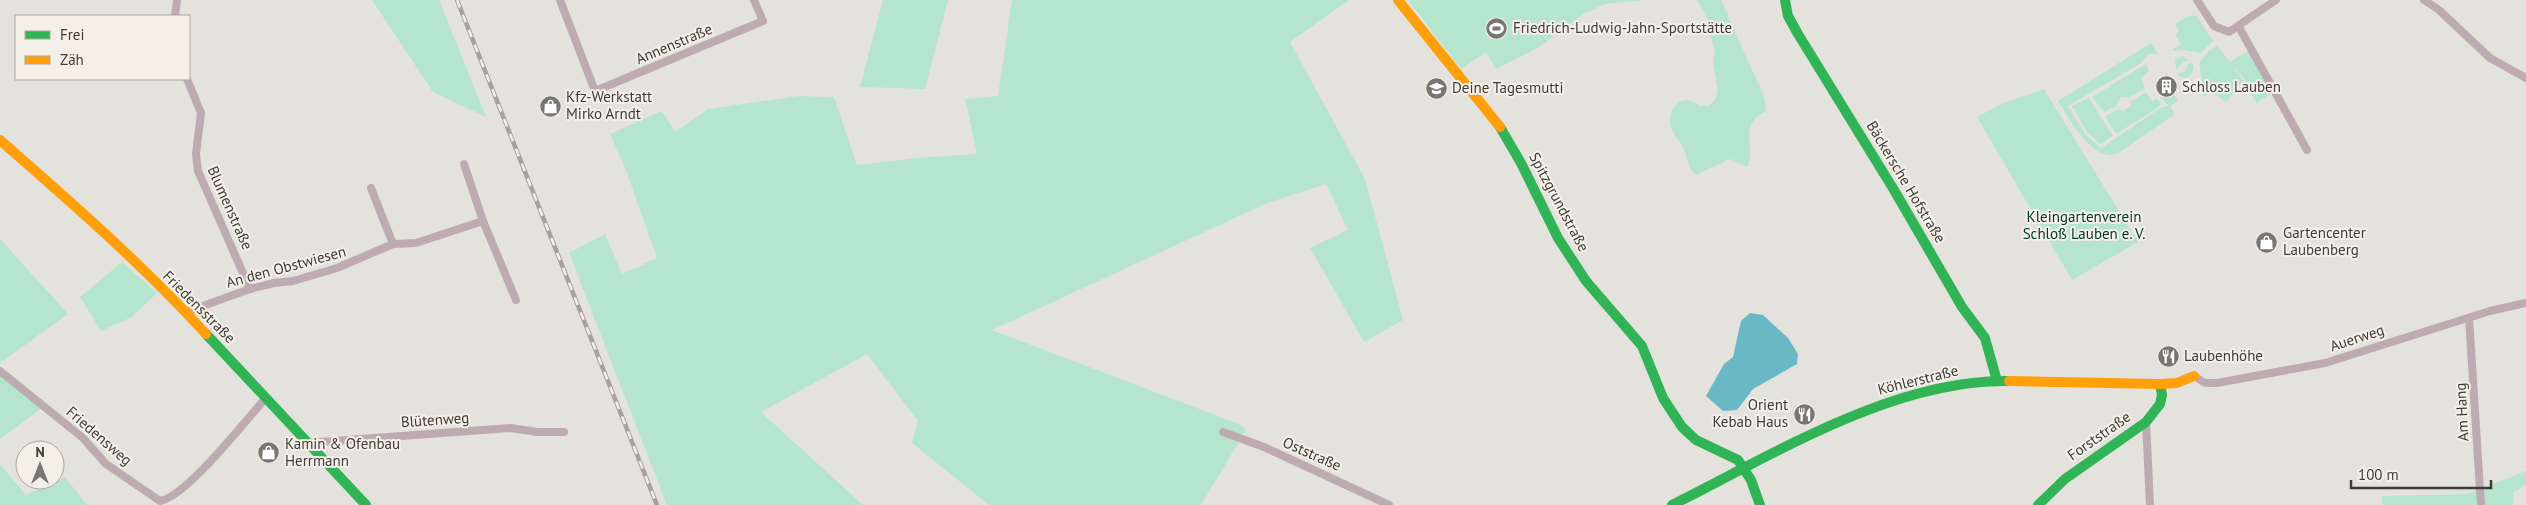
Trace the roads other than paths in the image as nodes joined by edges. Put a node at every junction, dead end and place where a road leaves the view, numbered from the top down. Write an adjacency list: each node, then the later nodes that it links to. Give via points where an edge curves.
1 (177, 0): 9 (street)
2 (560, 0): 3 (street, Annenstraße, via 596,91 763,21)
3 (754, 0)
4 (1398, 0): 33 (street, Spitzgrundstraße, via 1502,130 1558,238 1586,281 1642,346 1663,398 1685,432 1738,460)
5 (1785, 0): 26 (street, Bäckersche Hofstraße, via 1788,16 1798,34 1962,306 1985,338)
6 (2197, 0): 10 (street, via 2219,30 2229,32)
7 (2276, 0): 10 (street)
8 (2424, 0): 11 (street, via 2490,58)
9 (175, 15)
10 (2239, 28): 14 (street)
11 (2526, 78)
12 (187, 80): 19 (street, Blumenstraße, via 201,113 196,154 198,171)
13 (0, 140): 22 (street, Friedensstraße)
14 (2307, 150)
15 (464, 164): 17 (street)
16 (372, 188): 18 (street)
17 (483, 221): 18 (street, An den Obstwiesen, via 416,243); 20 (street)
18 (393, 244): 19 (street, An den Obstwiesen, via 337,268)
19 (250, 289): 22 (street, An den Obstwiesen)
20 (516, 300)
21 (2526, 303): 23 (street, Auerweg)
22 (186, 312): 28 (street, Friedensstraße)
23 (2469, 318): 25 (street, Auerweg, via 2318,364 2217,383 2205,383); 40 (street, Am Hang)
24 (0, 371): 28 (street, Friedensweg, via 83,438 106,464 160,501 173,496 190,482)
25 (2194, 376): 27 (street, Köhlerstraße)
26 (1997, 381): 27 (street, Köhlerstraße); 33 (street, Köhlerstraße, via 1949,386 1867,409)
27 (2160, 384): 29 (street, Forststraße, via 2160,404)
28 (264, 399): 32 (street, Friedensstraße)
29 (2146, 422): 38 (street, Forststraße, via 2065,479); 39 (street)
30 (564, 432): 32 (street, Blütenweg, via 510,428)
31 (1223, 432): 35 (street, Oststraße, via 1264,447)
32 (307, 443): 34 (street, Friedensstraße)
33 (1746, 468): 36 (street, Köhlerstraße); 37 (street)
34 (366, 505)
35 (1389, 505)
36 (1672, 505)
37 (1760, 505)
38 (2038, 505)
39 (2150, 505)
40 (2481, 505)

